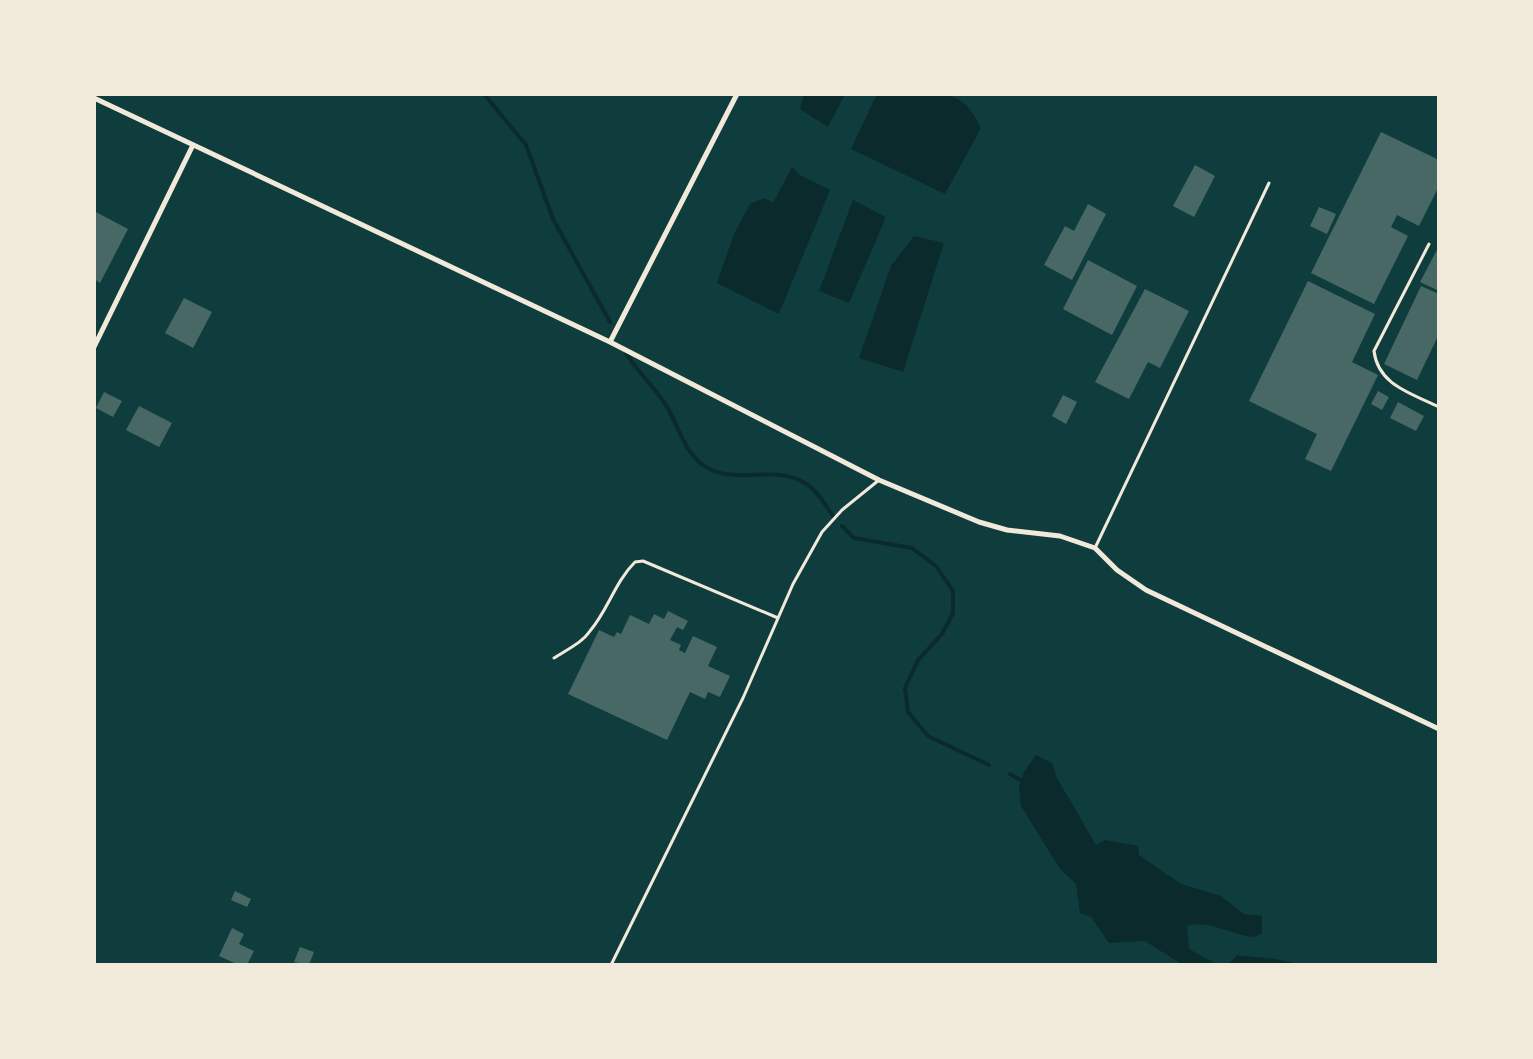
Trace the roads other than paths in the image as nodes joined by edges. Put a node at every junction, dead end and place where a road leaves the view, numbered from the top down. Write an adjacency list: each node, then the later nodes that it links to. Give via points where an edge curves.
1 (737, 94): 6 (street)
2 (94, 98): 3 (street)
3 (193, 145): 6 (street); 7 (street)
4 (1269, 183): 10 (lane)
5 (1429, 244): 8 (lane, via 1374,351 1376,368 1393,385)
6 (610, 342): 9 (street)
7 (94, 347)
8 (1439, 407)
9 (879, 480): 10 (street, via 979,522 1060,536); 11 (lane, via 822,532)
10 (1095, 548): 13 (street, via 1146,590)
11 (778, 618): 12 (lane, via 635,562 592,629); 14 (lane)
12 (554, 658)
13 (1439, 729)
14 (611, 965)

